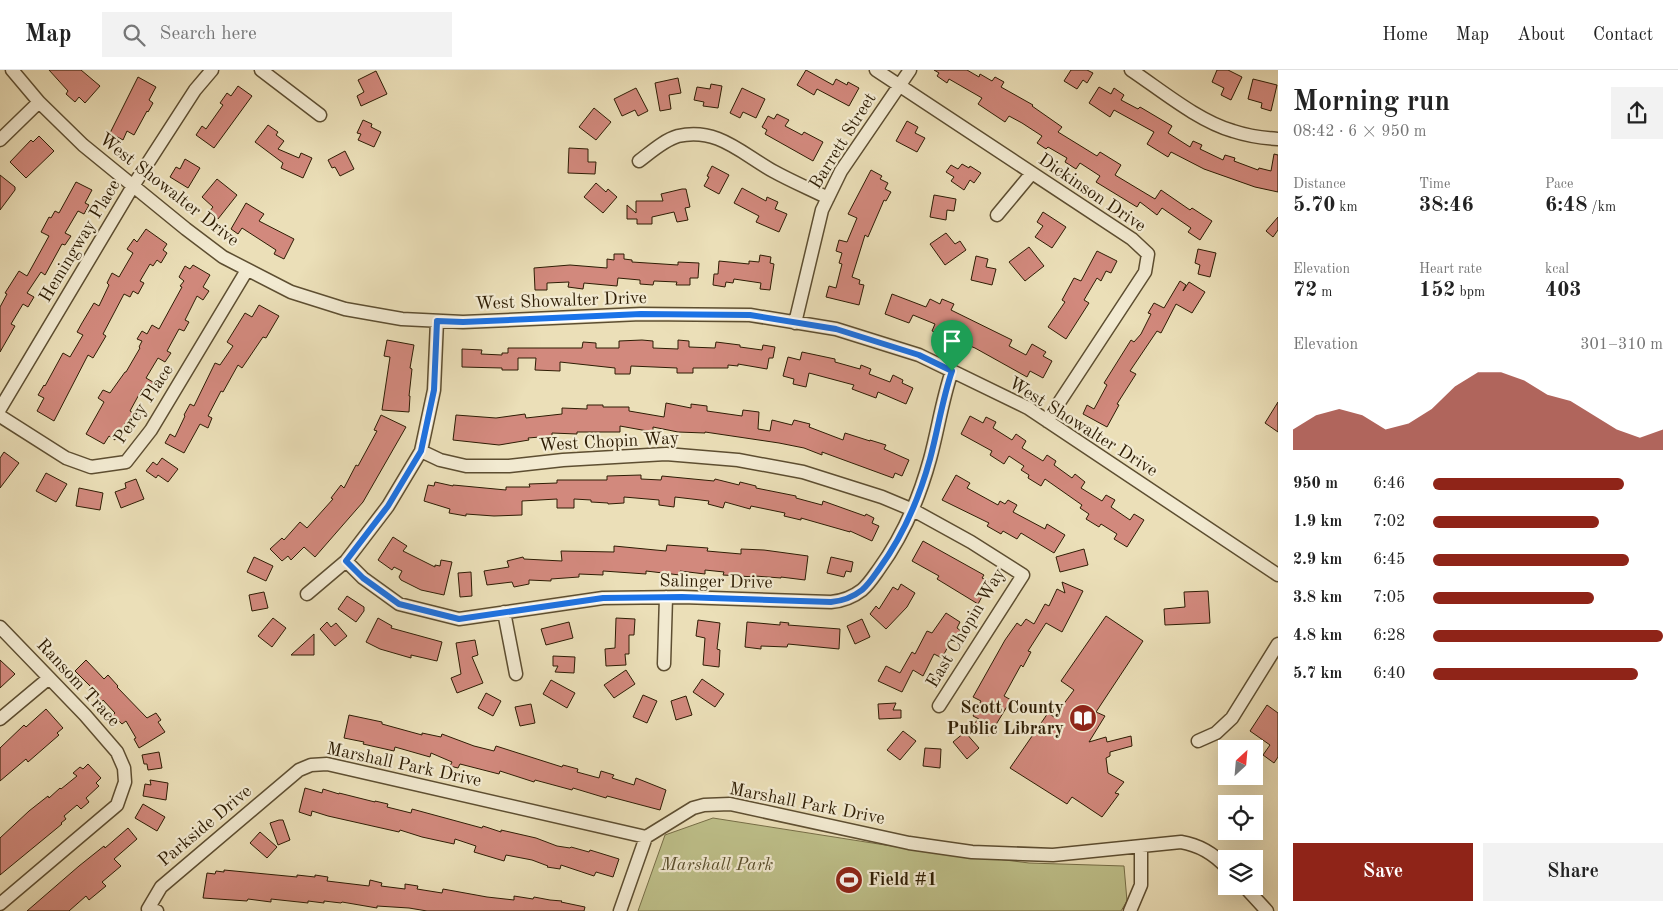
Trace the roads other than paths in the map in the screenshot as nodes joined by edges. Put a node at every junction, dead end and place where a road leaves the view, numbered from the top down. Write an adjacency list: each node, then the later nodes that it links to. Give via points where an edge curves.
1 (12, 70): 8 (street, West Showalter Drive)
2 (212, 70): 14 (street, Hemingway Place)
3 (261, 70): 9 (street)
4 (876, 70): 7 (street, Dickinson Drive)
5 (910, 70): 7 (street, Barrett Street)
6 (1131, 70): 10 (street, via 1195,113 1231,131)
7 (899, 86): 13 (street, Dickinson Drive); 15 (street, Barrett Street, via 841,171)
8 (39, 102): 11 (street); 14 (street, West Showalter Drive, via 83,145)
9 (320, 114)
10 (1278, 138)
11 (0, 140)
12 (639, 161): 15 (street, via 670,139 693,134 713,136)
13 (1032, 173): 16 (street); 23 (street, Dickinson Drive, via 1132,239 1148,254 1144,272)
14 (133, 186): 17 (street, West Showalter Drive, via 223,257); 21 (street, Hemingway Place)
15 (828, 198): 19 (street, Barrett Street, via 817,228)
16 (997, 215)
17 (247, 270): 18 (street, West Showalter Drive, via 291,292 345,309 402,319); 22 (street, Percy Place, via 151,430 126,462 91,467 66,458)
18 (437, 321): 19 (street, West Showalter Drive, via 646,314 750,315); 24 (street, via 434,390)
19 (795, 323): 20 (street, West Showalter Drive, via 836,329 919,355)
20 (952, 371): 23 (street, West Showalter Drive, via 1028,408); 25 (street, Salinger Drive, via 930,460)
21 (0, 408)
22 (0, 416)
23 (1047, 421): 27 (street, West Showalter Drive)
24 (421, 451): 25 (street, West Chopin Way, via 440,460 466,466 509,466 666,454 738,460 803,472); 26 (street, via 388,506)
25 (913, 510): 29 (street, Salinger Drive, via 871,581 842,601); 36 (street, East Chopin Way, via 1023,575)
26 (346, 561): 28 (street); 30 (street, Salinger Drive, via 399,604 459,619)
27 (1278, 574)
28 (307, 594)
29 (666, 597): 30 (street, Salinger Drive, via 603,598); 33 (street)
30 (504, 612): 34 (street)
31 (0, 627): 35 (street, Ransom Trace)
32 (1278, 644): 38 (street, via 1232,718 1216,733)
33 (664, 664)
34 (516, 674)
35 (49, 678): 37 (street); 44 (street, Ransom Trace, via 117,752 124,768 125,782 117,805)
36 (939, 706)
37 (0, 719)
38 (1198, 741)
39 (299, 770): 40 (street, Marshall Park Drive, via 327,764); 45 (street, Parkside Drive, via 161,887 148,909)
40 (646, 837): 41 (street, Marshall Park Drive, via 693,808 730,804 910,843 972,852 1053,855); 46 (street)
41 (1142, 846): 42 (street, Marshall Park Drive, via 1194,844); 47 (street, via 1141,885)
42 (1218, 860)
43 (1252, 895): 48 (street)
44 (0, 904)
45 (157, 911)
46 (620, 911)
47 (1130, 911)
48 (1267, 911)

